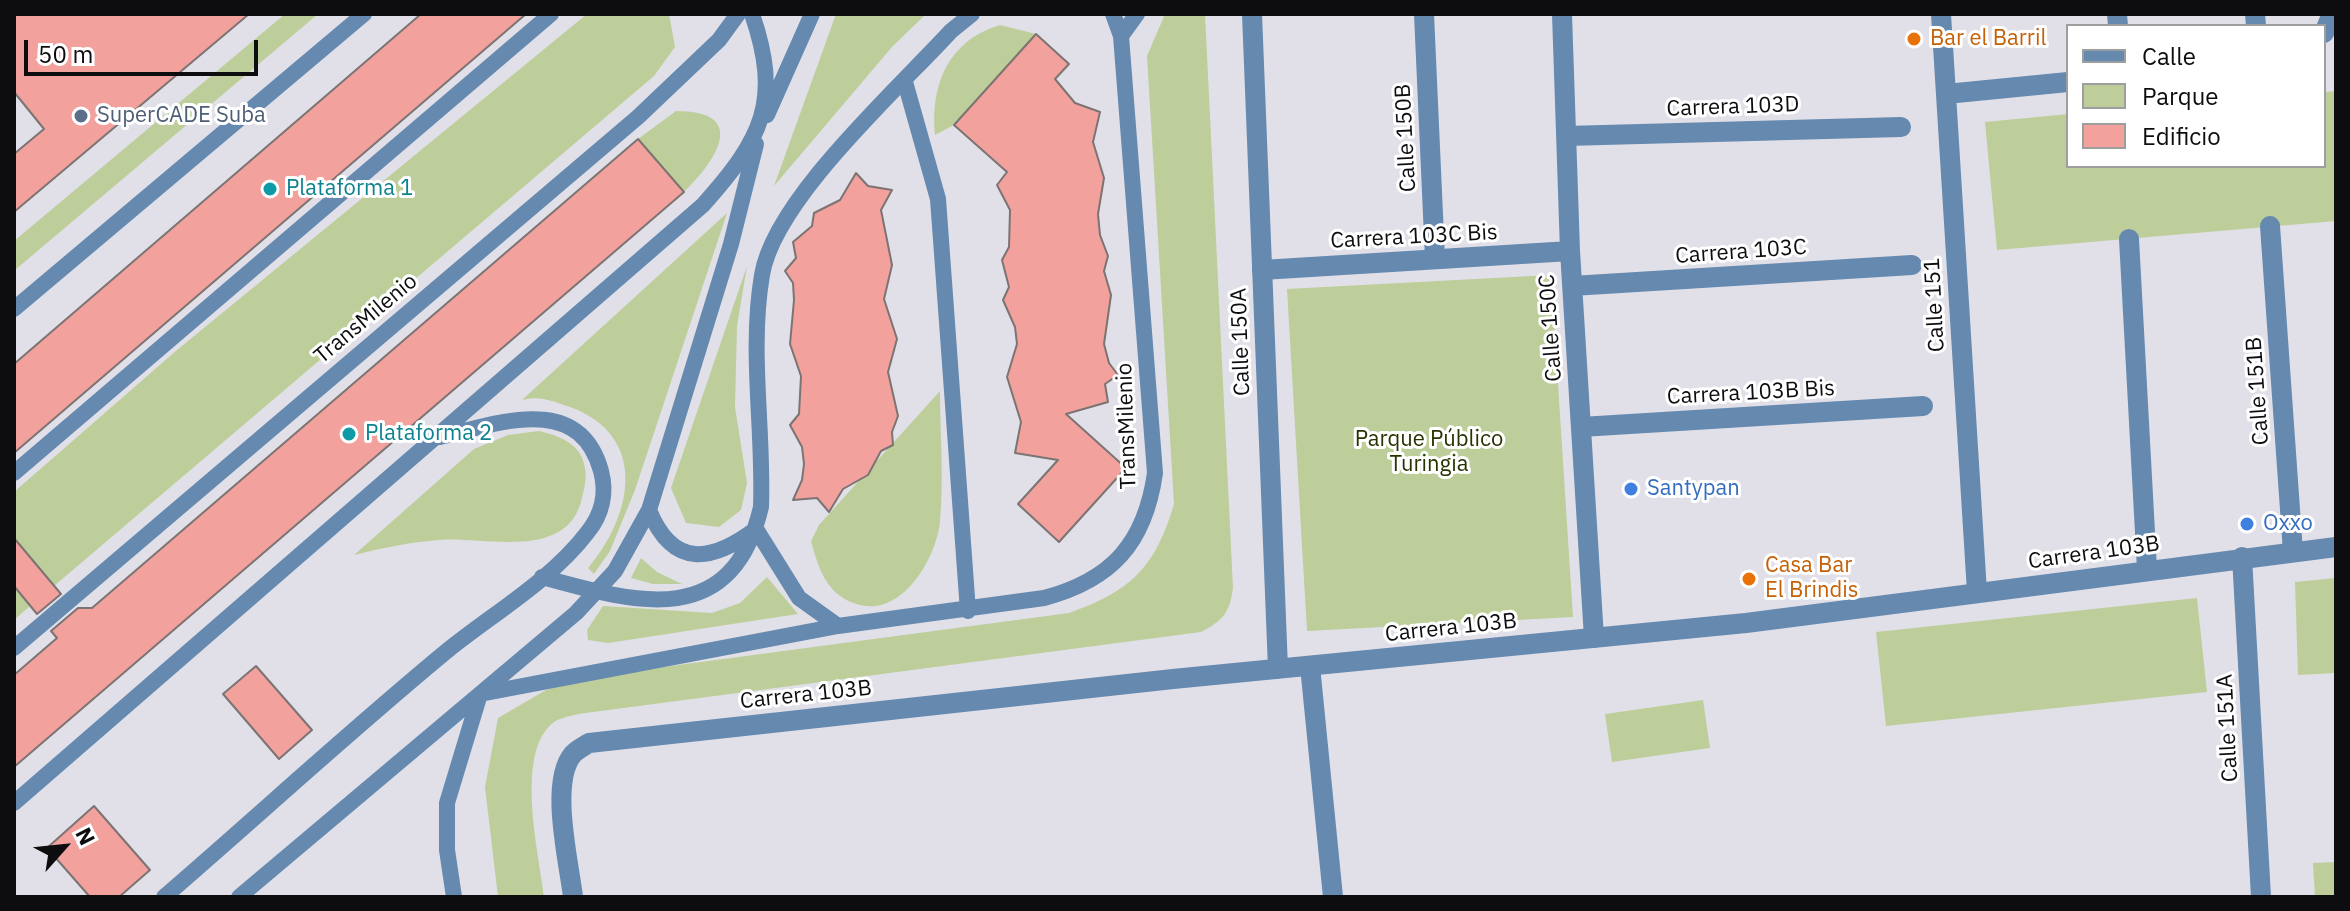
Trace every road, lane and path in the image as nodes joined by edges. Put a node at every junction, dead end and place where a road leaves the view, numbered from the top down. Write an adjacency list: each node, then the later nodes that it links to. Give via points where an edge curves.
1 (364, 14): 27 (lane)
2 (551, 14): 31 (lane)
3 (738, 14): 44 (lane, TransMilenio, via 719,40 638,117)
4 (752, 14): 18 (lane, TransMilenio, via 765,51)
5 (812, 14): 18 (lane, TransMilenio)
6 (972, 14): 14 (lane)
7 (1113, 14): 13 (lane, TransMilenio)
8 (1137, 14): 13 (lane)
9 (1252, 14): 25 (street, Calle 150A)
10 (1424, 14): 23 (street, Calle 150B)
11 (1562, 14): 19 (street, Calle 150C)
12 (1941, 14): 16 (street, Calle 151)
13 (1121, 36): 41 (lane, TransMilenio, via 1155,473 1151,502 1122,556 1101,575 1075,589)
14 (905, 82): 33 (lane, via 795,202 762,271 757,322 762,483); 41 (lane, via 938,199)
15 (2066, 82): 16 (street)
16 (1946, 94): 40 (street, Calle 151)
17 (1901, 127): 19 (street, Carrera 103D)
18 (761, 128): 30 (lane, TransMilenio, via 703,205); 32 (lane, TransMilenio)
19 (1566, 136): 22 (street, Calle 150C)
20 (2270, 226): 35 (street, Calle 151B)
21 (2129, 239): 37 (street)
22 (1570, 251): 23 (street, Carrera 103C Bis); 26 (street, Calle 150C)
23 (1435, 259): 25 (street, Carrera 103C Bis)
24 (1912, 265): 26 (street, Carrera 103C)
25 (1262, 270): 46 (street, Calle 150A)
26 (1572, 286): 29 (street, Calle 150C)
27 (14, 309)
28 (1923, 406): 29 (street, Carrera 103B Bis)
29 (1581, 427): 43 (street, Calle 150C)
30 (434, 438): 38 (lane, TransMilenio, via 527,417 567,426 589,446 604,482 598,516); 48 (lane, TransMilenio)
31 (14, 473)
32 (649, 510): 33 (lane, via 658,532 688,553 718,553); 39 (lane, TransMilenio)
33 (756, 529): 39 (lane, via 730,575 689,598 647,600); 42 (lane, via 799,598)
34 (2336, 547): 35 (street, Carrera 103B)
35 (2293, 552): 36 (street, Carrera 103B)
36 (2242, 557): 37 (street, Carrera 103B); 54 (street, Calle 151A)
37 (2147, 569): 40 (street, Carrera 103B)
38 (542, 577): 39 (lane); 49 (lane, TransMilenio, via 448,651)
39 (597, 592): 47 (lane, TransMilenio)
40 (1977, 592): 43 (street, Carrera 103B)
41 (968, 611): 42 (lane, TransMilenio)
42 (838, 626): 47 (lane, TransMilenio)
43 (1594, 638): 45 (street, Carrera 103B)
44 (14, 648)
45 (1310, 666): 46 (street, Carrera 103B); 53 (street)
46 (1278, 669): 52 (street, Carrera 103B, via 589,743 573,755 561,799)
47 (480, 694): 50 (lane, TransMilenio); 51 (lane, via 447,803)
48 (14, 803)
49 (164, 897)
50 (239, 897)
51 (454, 897)
52 (573, 897)
53 (1333, 897)
54 (2261, 897)

